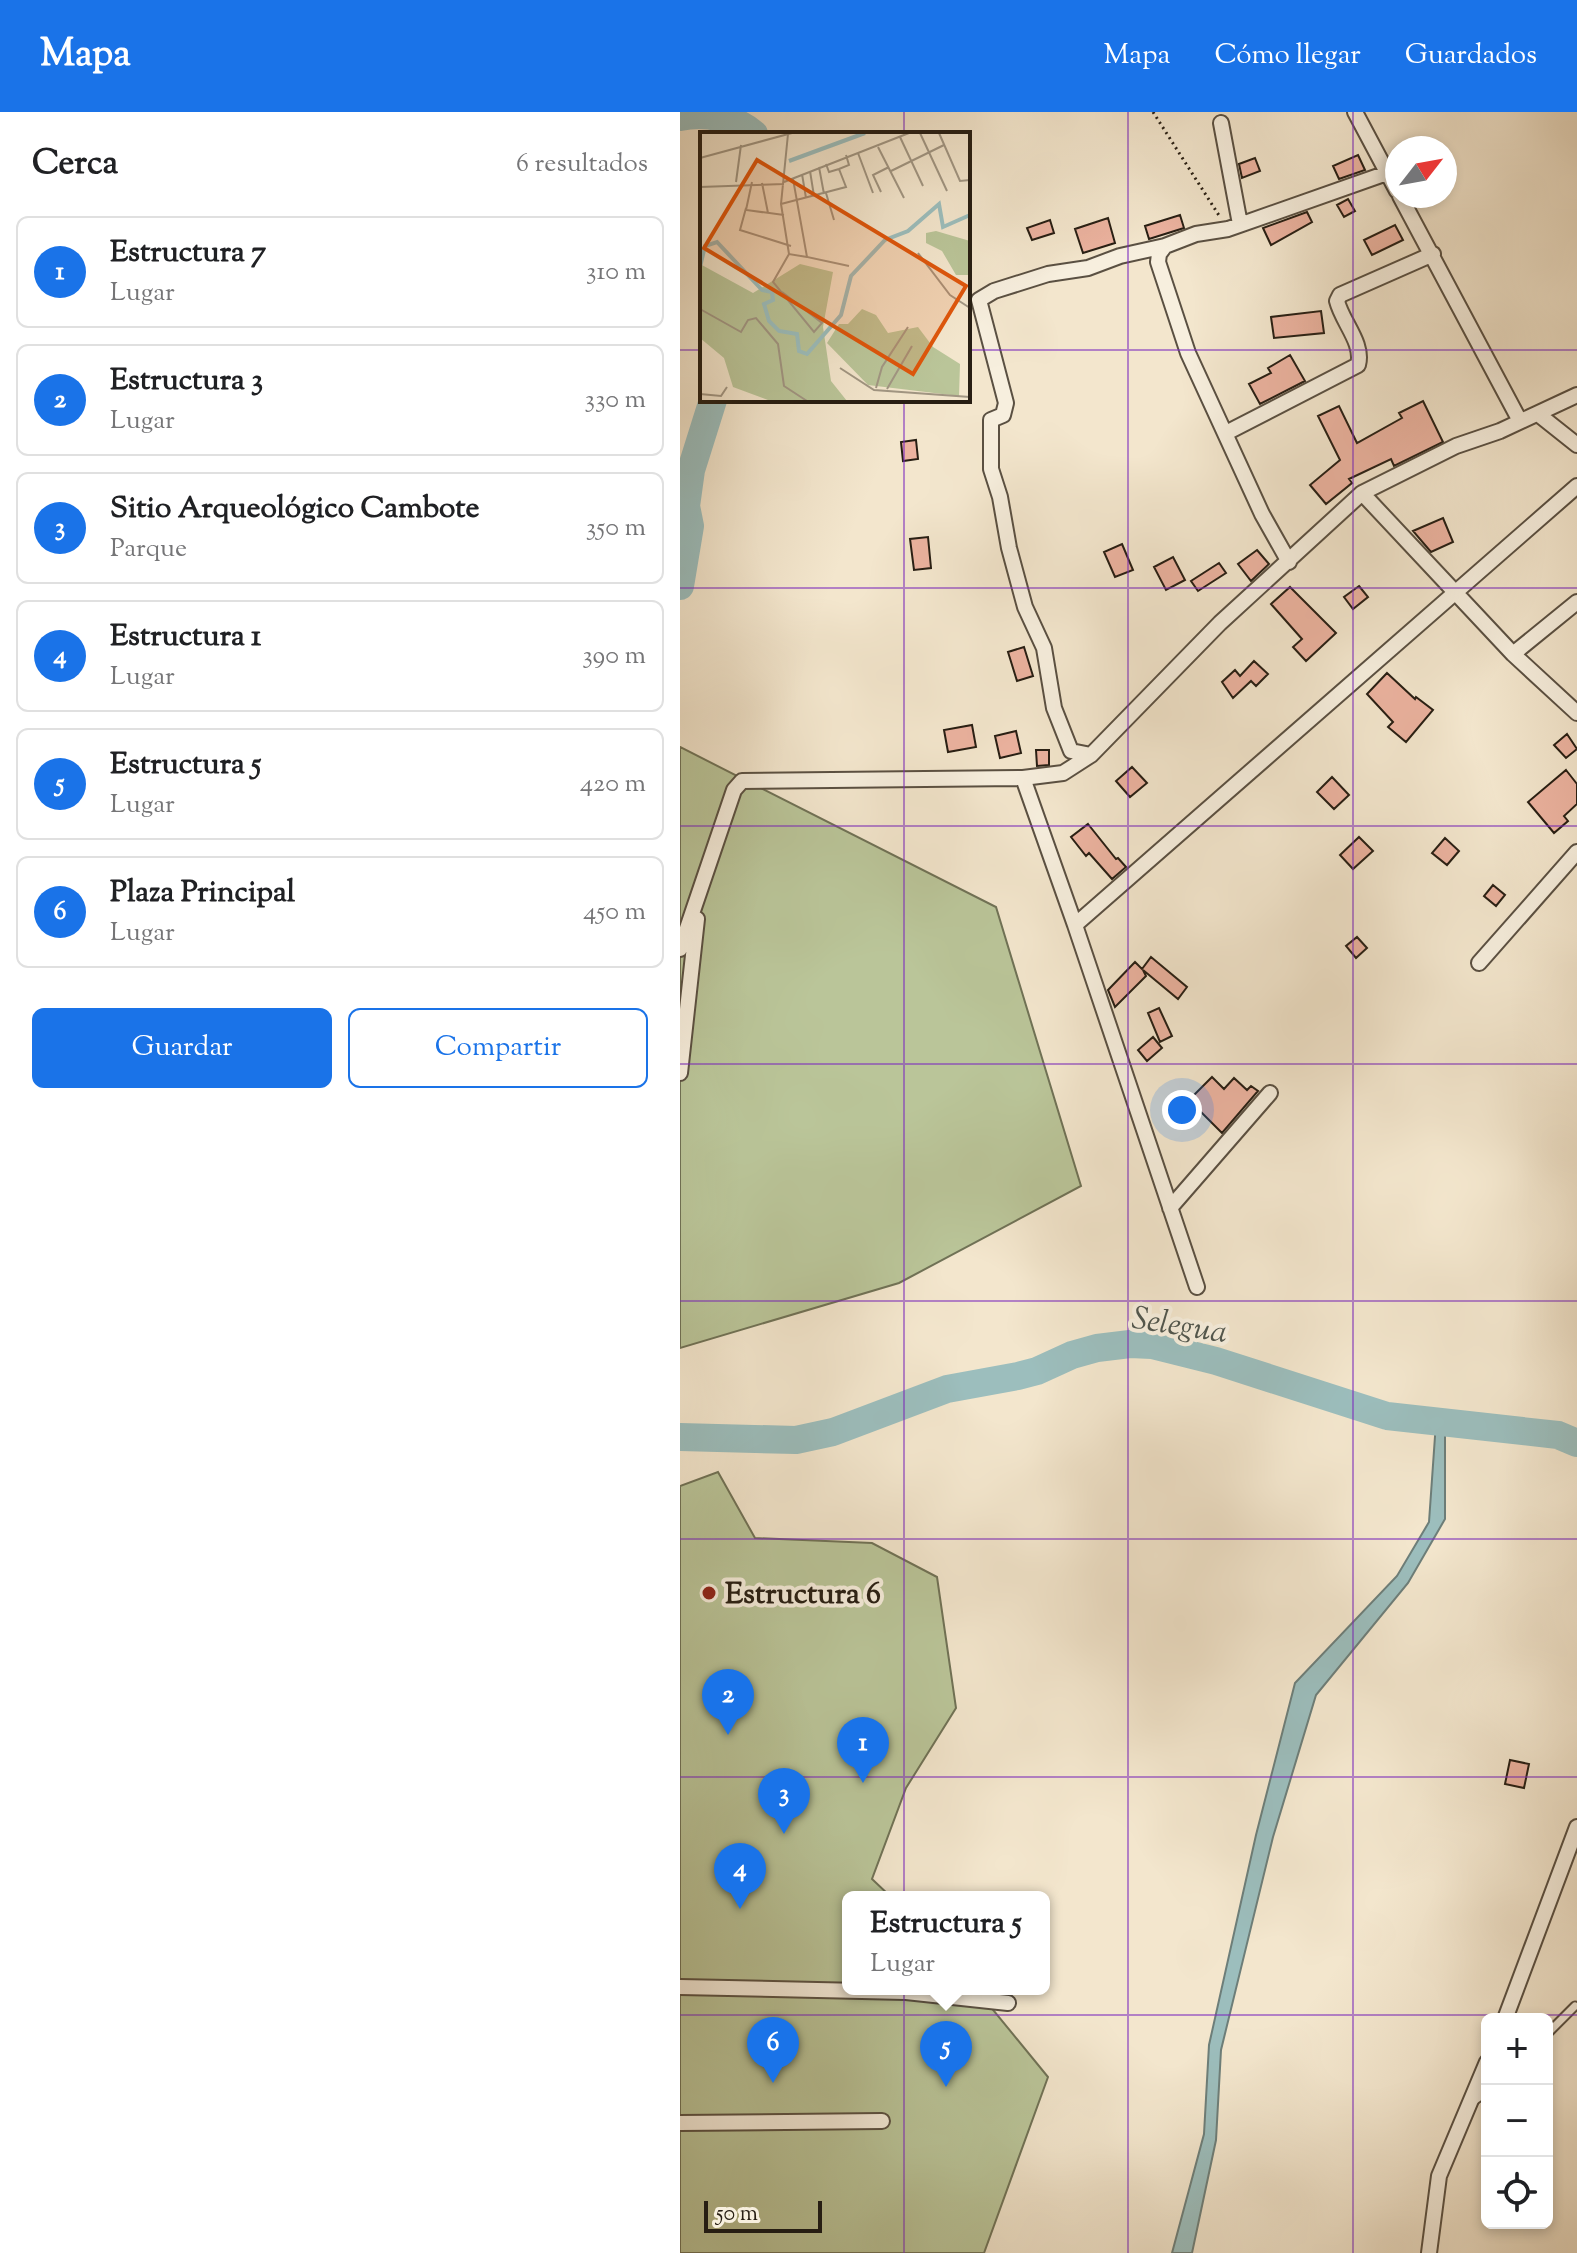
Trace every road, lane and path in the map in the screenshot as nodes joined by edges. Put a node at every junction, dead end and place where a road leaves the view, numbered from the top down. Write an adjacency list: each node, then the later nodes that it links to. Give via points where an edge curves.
1 (1153, 112): 7 (path)
2 (1355, 112): 4 (street)
3 (1221, 123): 7 (street)
4 (1385, 169)
5 (1385, 174): 7 (street)
6 (1407, 208): 9 (street)
7 (1234, 227): 8 (street)
8 (1165, 246): 13 (street, via 1158,262 1188,353); 22 (street, via 1048,274 979,300 1006,403 1003,415 991,420 991,469 1009,548 1025,607 1044,648 1063,734 1071,751)
9 (1433, 254): 12 (street); 13 (street, via 1340,295 1337,301 1358,347 1358,365)
10 (1577, 395): 11 (street)
11 (1538, 414): 12 (street); 14 (street)
12 (1520, 421): 16 (street)
13 (1226, 433): 17 (street)
14 (1577, 445)
15 (1577, 486): 18 (street)
16 (1362, 493): 17 (street); 18 (street)
17 (1289, 562): 22 (street, via 1220,623)
18 (1457, 591): 20 (street); 26 (street)
19 (1577, 602): 20 (street)
20 (1513, 654): 21 (street)
21 (1574, 703)
22 (1091, 755): 23 (street, via 1063,773)
23 (1023, 778): 25 (street, via 742,781 734,790); 26 (street)
24 (1577, 852): 28 (street)
25 (700, 895): 27 (street); 29 (street)
26 (1075, 925): 31 (street)
27 (680, 949)
28 (1479, 963)
29 (680, 1073)
30 (1270, 1093): 31 (street)
31 (1170, 1208): 32 (street)
32 (1197, 1287)
33 (1577, 1827): 39 (street)
34 (680, 1987): 35 (street)
35 (842, 1991)
36 (934, 1995): 37 (street)
37 (1008, 2003)
38 (1575, 2006): 40 (lane)
39 (1508, 2013)
40 (1553, 2028)
41 (1481, 2077): 43 (street)
42 (1481, 2096): 43 (lane)
43 (1470, 2104): 46 (street, via 1439,2176)
44 (882, 2121): 45 (street)
45 (680, 2123)
46 (1429, 2253)

